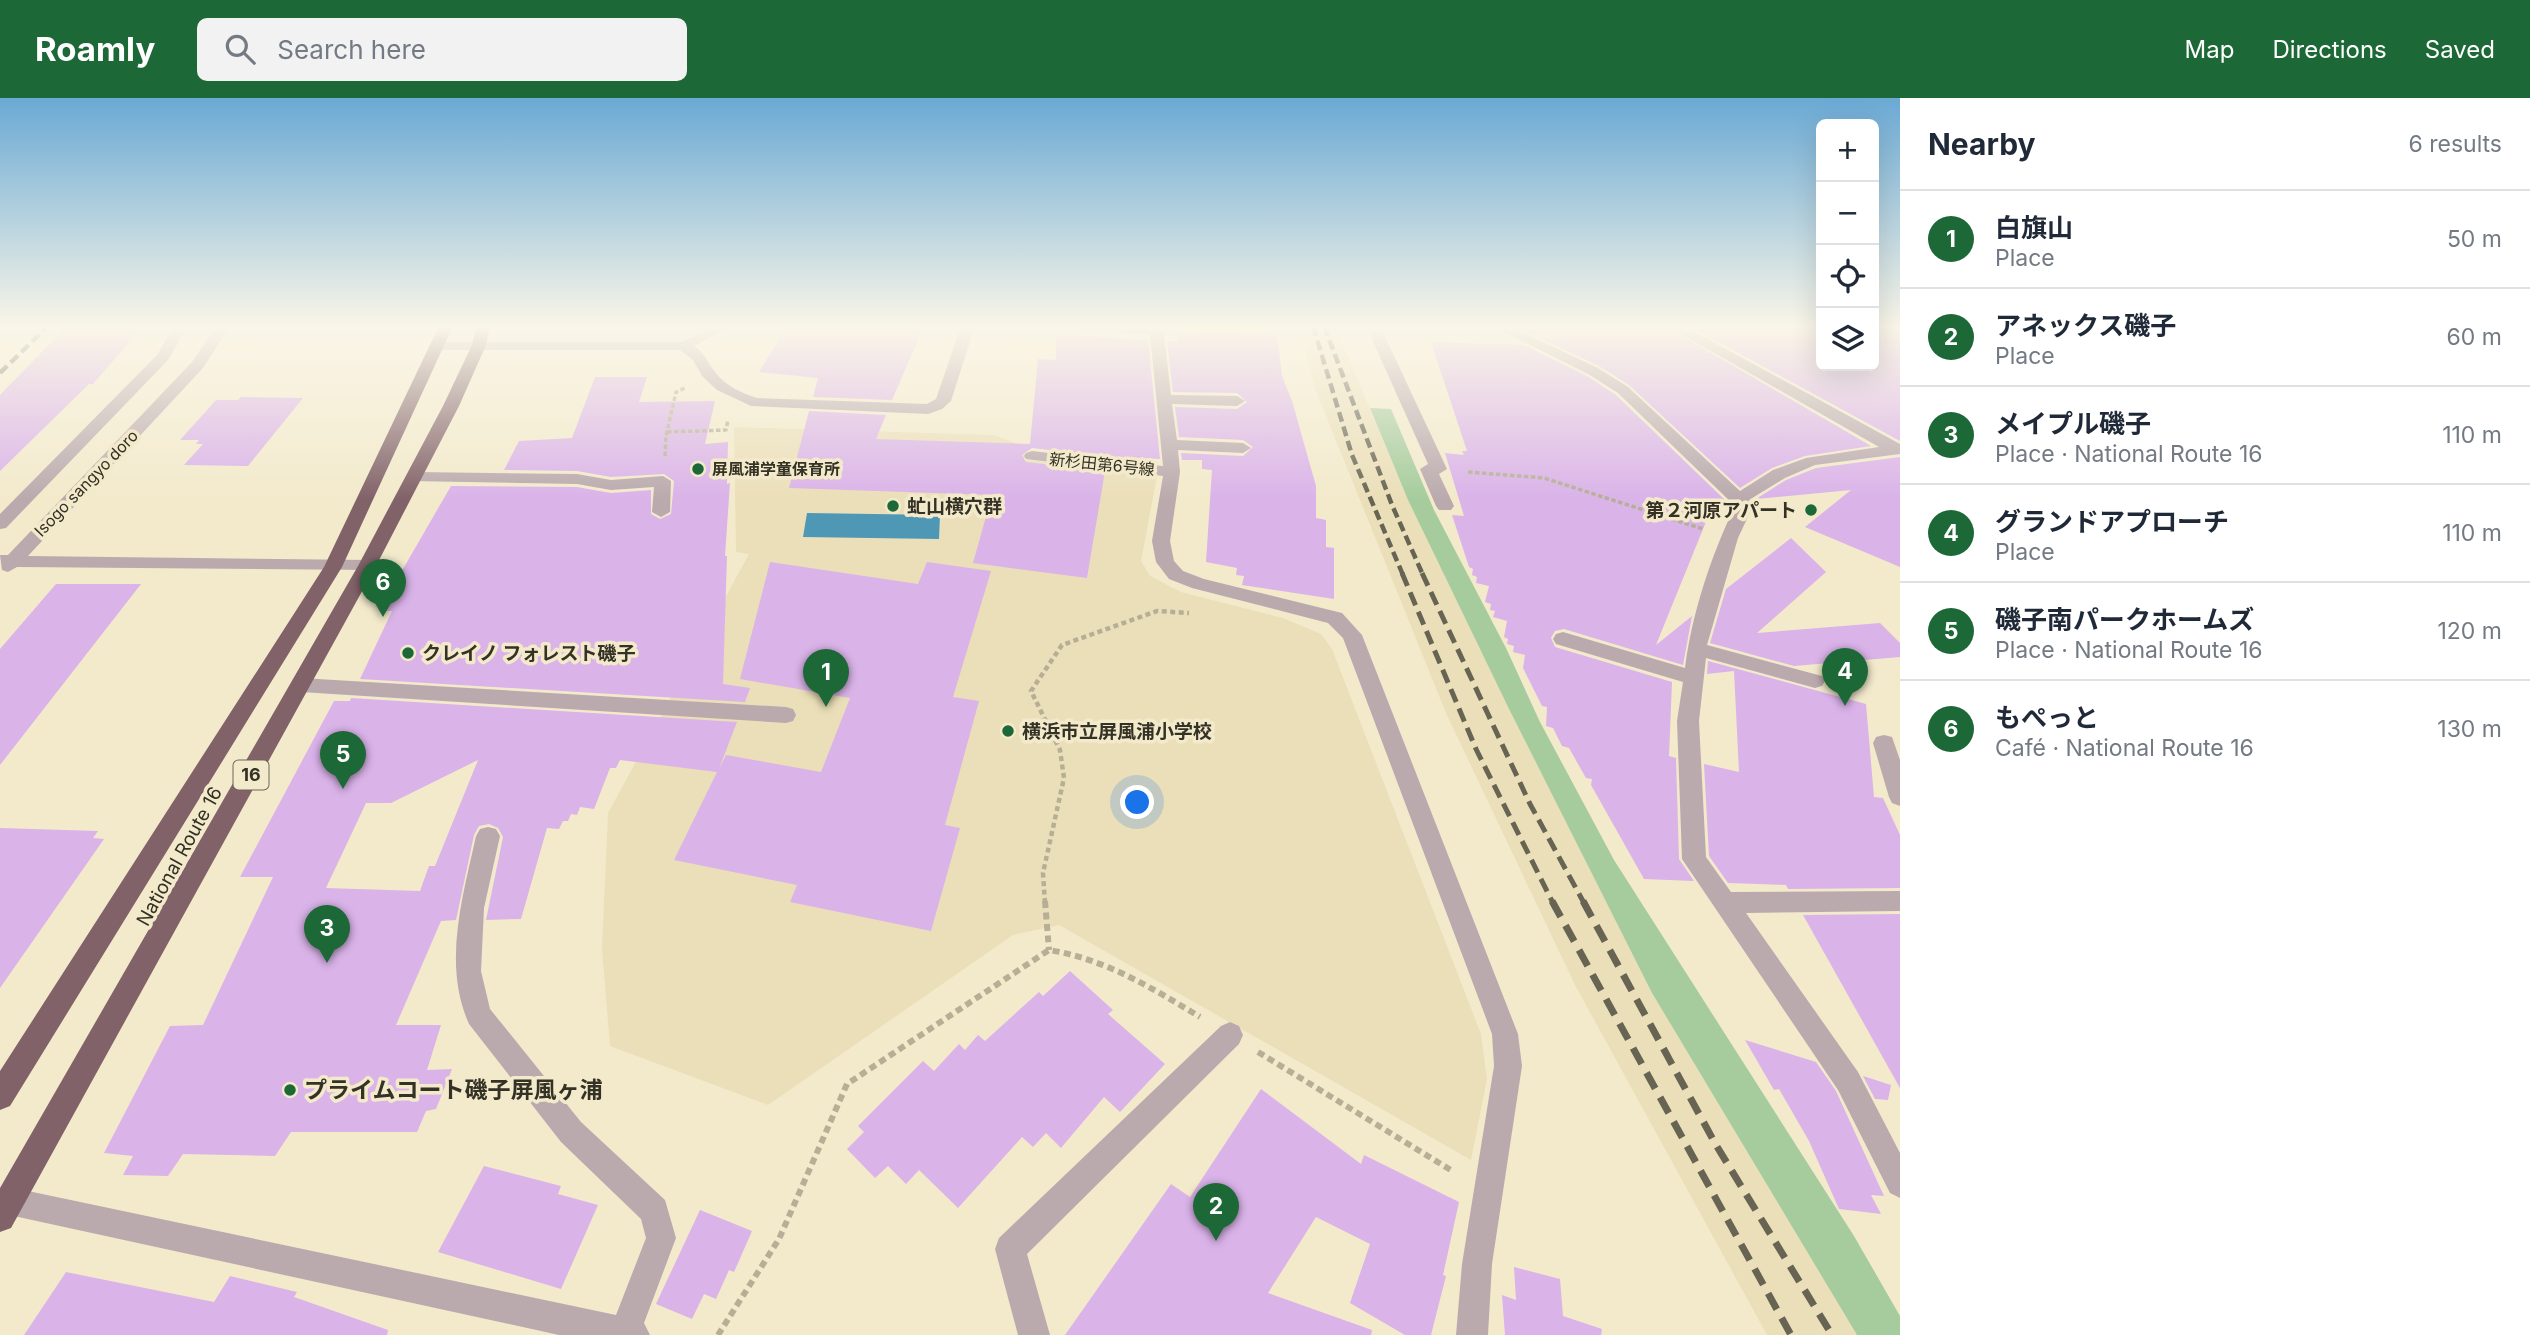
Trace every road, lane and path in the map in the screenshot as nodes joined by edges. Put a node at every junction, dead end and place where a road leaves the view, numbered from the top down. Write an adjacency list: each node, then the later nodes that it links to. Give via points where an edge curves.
1 (137, 384): 27 (street, Isogo sangyo doro)
2 (180, 384): 29 (street, Isogo sangyo doro)
3 (421, 384): 31 (highway, National Route 16 / 16)
4 (459, 384): 23 (highway, National Route 16 / 16)
5 (695, 384): 15 (path, via 676,392)
6 (719, 384): 12 (street)
7 (949, 384): 12 (street, via 943,401 928,409 756,404)
8 (1162, 384): 13 (street)
9 (1400, 384): 21 (street)
10 (1613, 384): 24 (street)
11 (1779, 384): 18 (street)
12 (732, 395): 15 (path, via 726,430)
13 (1164, 399): 14 (street); 16 (street)
14 (1237, 401)
15 (667, 432): 19 (path)
16 (1169, 445): 17 (street); 22 (street)
17 (1243, 448)
18 (1898, 449): 24 (street, via 1812,461 1779,474)
19 (666, 453)
20 (1032, 456): 22 (street, 新杉田第6号線)
21 (1439, 469): 25 (street, via 1428,469); 28 (path, via 1544,478)
22 (1172, 472): 48 (street, via 1160,541 1165,562 1176,575 1335,618 1352,635 1505,1034 1508,1066)
23 (415, 477): 26 (street, via 577,479 611,485 663,481); 30 (highway, National Route 16 / 16)
24 (1739, 499): 28 (street, via 1744,506)
25 (1446, 506)
26 (661, 512)
27 (0, 524)
28 (1729, 538): 34 (street)
29 (4, 565): 31 (street)
30 (368, 566): 31 (street); 37 (highway, National Route 16 / 16)
31 (333, 567): 46 (highway, National Route 16 / 16)
32 (1193, 613): 44 (path, via 1157,611 1062,645 1031,691 1060,750 1065,778 1042,873)
33 (1563, 639): 35 (street)
34 (1697, 649): 35 (street); 36 (street)
35 (1693, 678): 43 (street, via 1688,721 1694,859)
36 (1815, 681)
37 (301, 685): 38 (street); 49 (highway, National Route 16 / 16)
38 (786, 715)
39 (1884, 743): 40 (street)
40 (1900, 797)
41 (488, 836): 50 (street, via 472,908 468,971 478,1015 571,1132 654,1211 661,1238)
42 (1900, 901): 43 (street)
43 (1726, 903): 47 (street, via 1848,1081)
44 (1049, 950): 45 (path, via 1103,964); 51 (path, via 847,1084 779,1239)
45 (1230, 1035): 48 (path); 52 (street, via 1010,1249)
46 (0, 1096)
47 (1900, 1183)
48 (1490, 1194): 53 (street, via 1477,1264)
49 (5, 1209): 50 (street)
50 (629, 1334)
51 (718, 1335)
52 (1034, 1335)
53 (1472, 1335)

